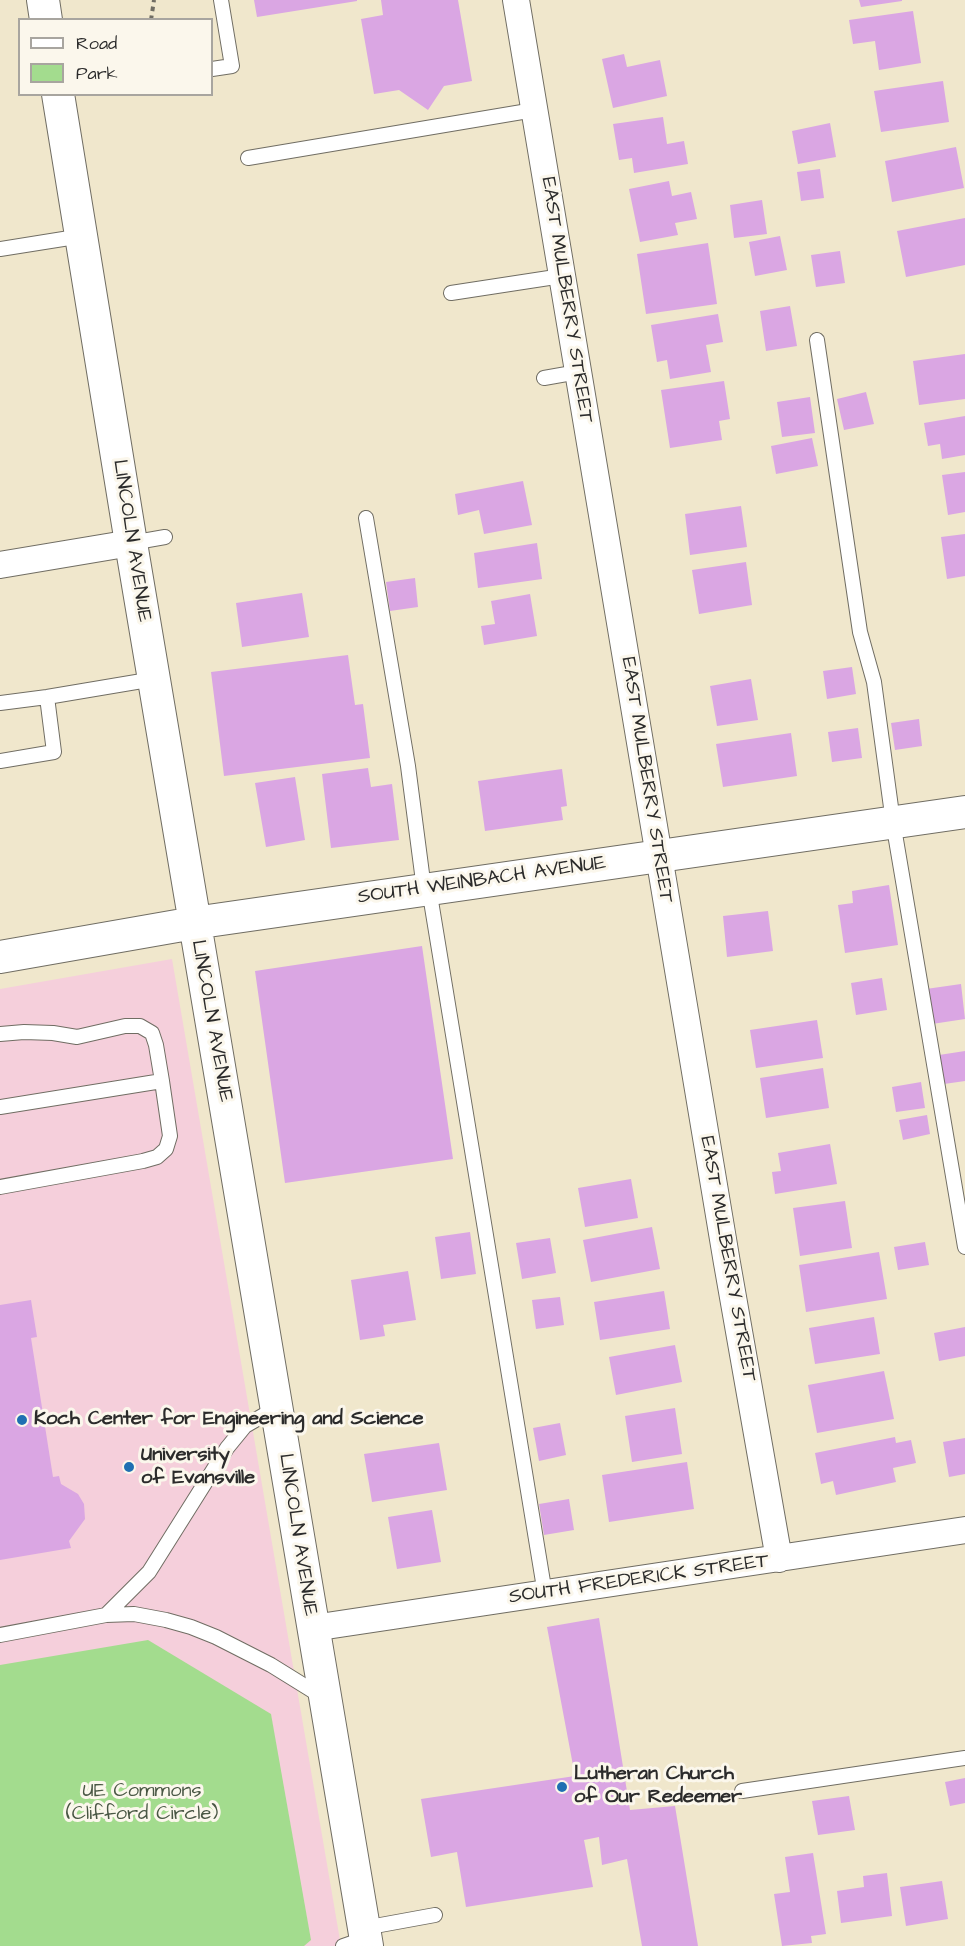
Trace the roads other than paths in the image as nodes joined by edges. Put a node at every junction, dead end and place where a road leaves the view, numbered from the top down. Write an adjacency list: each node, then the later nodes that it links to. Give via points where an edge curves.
1 (43, 0): 4 (street)
2 (221, 0): 5 (lane, via 232,66)
3 (516, 0): 7 (street, EAST MULBERRY STREET)
4 (46, 18)
5 (213, 69)
6 (58, 96): 9 (street, LINCOLN AVENUE)
7 (534, 110): 8 (lane); 11 (street, EAST MULBERRY STREET)
8 (248, 158)
9 (82, 236): 10 (lane); 18 (street, LINCOLN AVENUE)
10 (0, 249)
11 (562, 276): 12 (lane); 14 (street, EAST MULBERRY STREET)
12 (451, 293)
13 (817, 340): 25 (lane, via 860,632 874,682)
14 (578, 372): 15 (lane); 26 (street, EAST MULBERRY STREET)
15 (544, 378)
16 (366, 518): 27 (lane, via 408,766)
17 (165, 537): 18 (lane)
18 (131, 543): 19 (street); 20 (street, LINCOLN AVENUE)
19 (0, 565)
20 (154, 679): 21 (lane); 28 (street, LINCOLN AVENUE)
21 (46, 698): 22 (lane); 23 (lane, via 54,752)
22 (0, 703)
23 (0, 761)
24 (965, 812): 25 (street, SOUTH WEINBACH AVENUE)
25 (893, 822): 26 (street, SOUTH WEINBACH AVENUE); 34 (lane)
26 (659, 855): 27 (street, SOUTH WEINBACH AVENUE); 37 (street, EAST MULBERRY STREET)
27 (424, 889): 28 (street, SOUTH WEINBACH AVENUE); 38 (lane, via 431,901)
28 (194, 923): 29 (street, SOUTH WEINBACH AVENUE); 35 (street, LINCOLN AVENUE)
29 (0, 957)
30 (0, 1034): 31 (lane, via 53,1033 77,1037 140,1026 152,1033)
31 (162, 1081): 32 (lane); 33 (lane, via 170,1136 166,1149 157,1157)
32 (0, 1107)
33 (0, 1187)
34 (965, 1247)
35 (276, 1408): 39 (lane, via 245,1426 149,1572); 40 (street, LINCOLN AVENUE)
36 (965, 1530): 37 (street, SOUTH FREDERICK STREET)
37 (779, 1559): 38 (street, SOUTH FREDERICK STREET)
38 (545, 1594): 40 (street, SOUTH FREDERICK STREET)
39 (106, 1615): 41 (lane); 42 (lane, via 134,1614 191,1627 271,1665)
40 (313, 1628): 42 (street, LINCOLN AVENUE)
41 (0, 1635)
42 (325, 1698): 46 (street, LINCOLN AVENUE)
43 (965, 1758): 44 (lane)
44 (742, 1791)
45 (435, 1915): 46 (lane)
46 (360, 1939)

